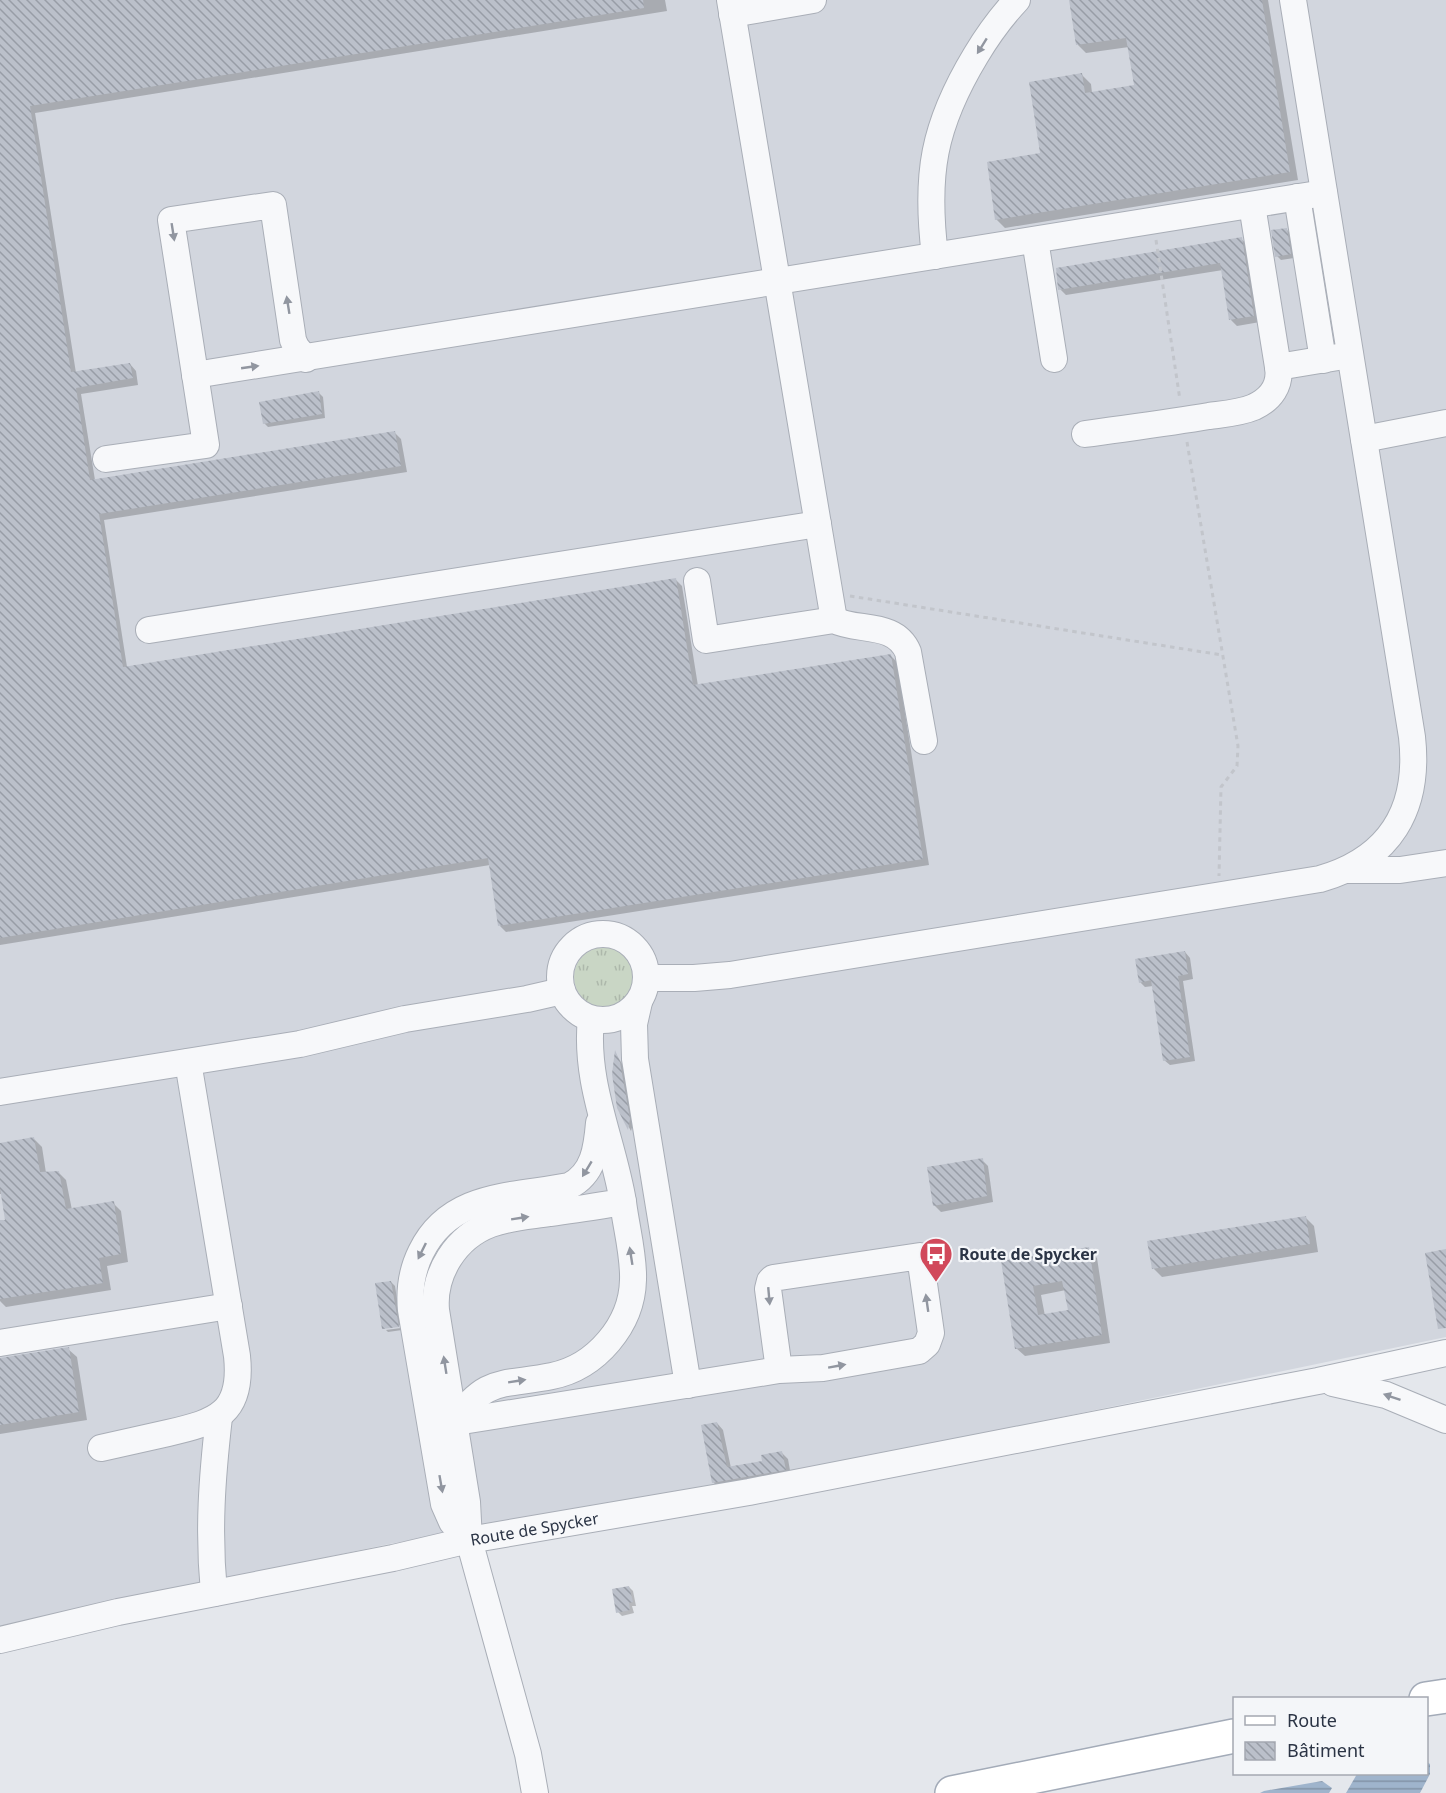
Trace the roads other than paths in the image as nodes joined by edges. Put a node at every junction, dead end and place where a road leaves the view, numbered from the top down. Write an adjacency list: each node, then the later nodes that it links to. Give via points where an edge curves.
1 (813, 0): 4 (street)
2 (1017, 0): 9 (street, one-way to 9, via 966,71 939,134 930,193)
3 (1293, 0): 5 (street)
4 (731, 7): 10 (street)
5 (1324, 193): 6 (street); 11 (street)
6 (1297, 197): 7 (street); 14 (street)
7 (1252, 205): 8 (street); 15 (street)
8 (1035, 240): 9 (street); 13 (street)
9 (935, 256): 10 (street)
10 (777, 282): 12 (street); 21 (street)
11 (1350, 355): 14 (street); 19 (street)
12 (306, 359): 16 (street, one-way to 12); 16 (street, one-way to 16, via 293,340 273,205 261,206 171,220)
13 (1054, 359)
14 (1323, 360): 15 (street)
15 (1278, 367): 18 (street, via 1277,385 1265,400 1244,411)
16 (195, 375): 20 (street, via 206,445)
17 (1446, 423): 19 (street)
18 (1086, 434)
19 (1364, 439): 27 (street, via 1412,737 1413,767 1408,802 1396,827 1378,849)
20 (106, 459)
21 (818, 524): 23 (street); 24 (street)
22 (697, 580): 23 (street, via 706,640)
23 (834, 620): 25 (street, via 849,626 880,629 906,646)
24 (150, 630)
25 (924, 741)
26 (1446, 863): 27 (street, via 1400,870)
27 (1346, 870): 28 (street, via 1320,879 730,975)
28 (646, 978): 29 (street, via 643,960 632,945 615,936 597,935 580,941 567,955 560,972); 30 (street)
29 (562, 991): 31 (street, via 571,1007); 33 (street, via 405,1019 300,1044)
30 (639, 1002): 31 (street, via 621,1017); 32 (street, via 634,1024)
31 (597, 1020): 32 (street, via 627,1044); 35 (street, via 589,1050)
32 (635, 1059): 42 (street)
33 (189, 1062): 34 (street); 37 (street)
34 (0, 1092)
35 (599, 1113): 36 (street); 45 (street, one-way to 45, via 595,1151 580,1179 569,1186 473,1204 443,1222 422,1249 413,1275 410,1302)
36 (623, 1202): 45 (street, one-way to 36, via 487,1388 565,1372 597,1354 613,1336 626,1314 633,1281); 45 (street, one-way to 36, via 435,1301 440,1277 453,1252 468,1237 492,1224)
37 (229, 1306): 38 (street); 43 (street, via 238,1372 232,1400)
38 (0, 1343)
39 (1446, 1353): 41 (street, Route de Spycker)
40 (779, 1370): 40 (street, one-way to 40, via 823,1368 924,1348 931,1326 920,1256 773,1278 768,1289); 42 (street)
41 (1318, 1381): 44 (street, Route de Spycker, one-way to 41, via 1374,1391); 47 (street, Route de Spycker, via 749,1492)
42 (688, 1385): 45 (street)
43 (219, 1417): 46 (street, via 199,1426); 48 (street, via 210,1507)
44 (1446, 1420)
45 (442, 1425): 47 (street, via 467,1502)
46 (101, 1448)
47 (469, 1540): 48 (street, Route de Spycker); 53 (street)
48 (214, 1593): 49 (street, Route de Spycker)
49 (0, 1640)
50 (1446, 1696): 51 (main road)
51 (1428, 1700)
52 (1233, 1736): 54 (main road)
53 (528, 1754): 55 (street); 56 (street)
54 (1103, 1764): 57 (main road); 58 (main road)
55 (535, 1793)
56 (544, 1793)
57 (952, 1793)
58 (1004, 1793)

